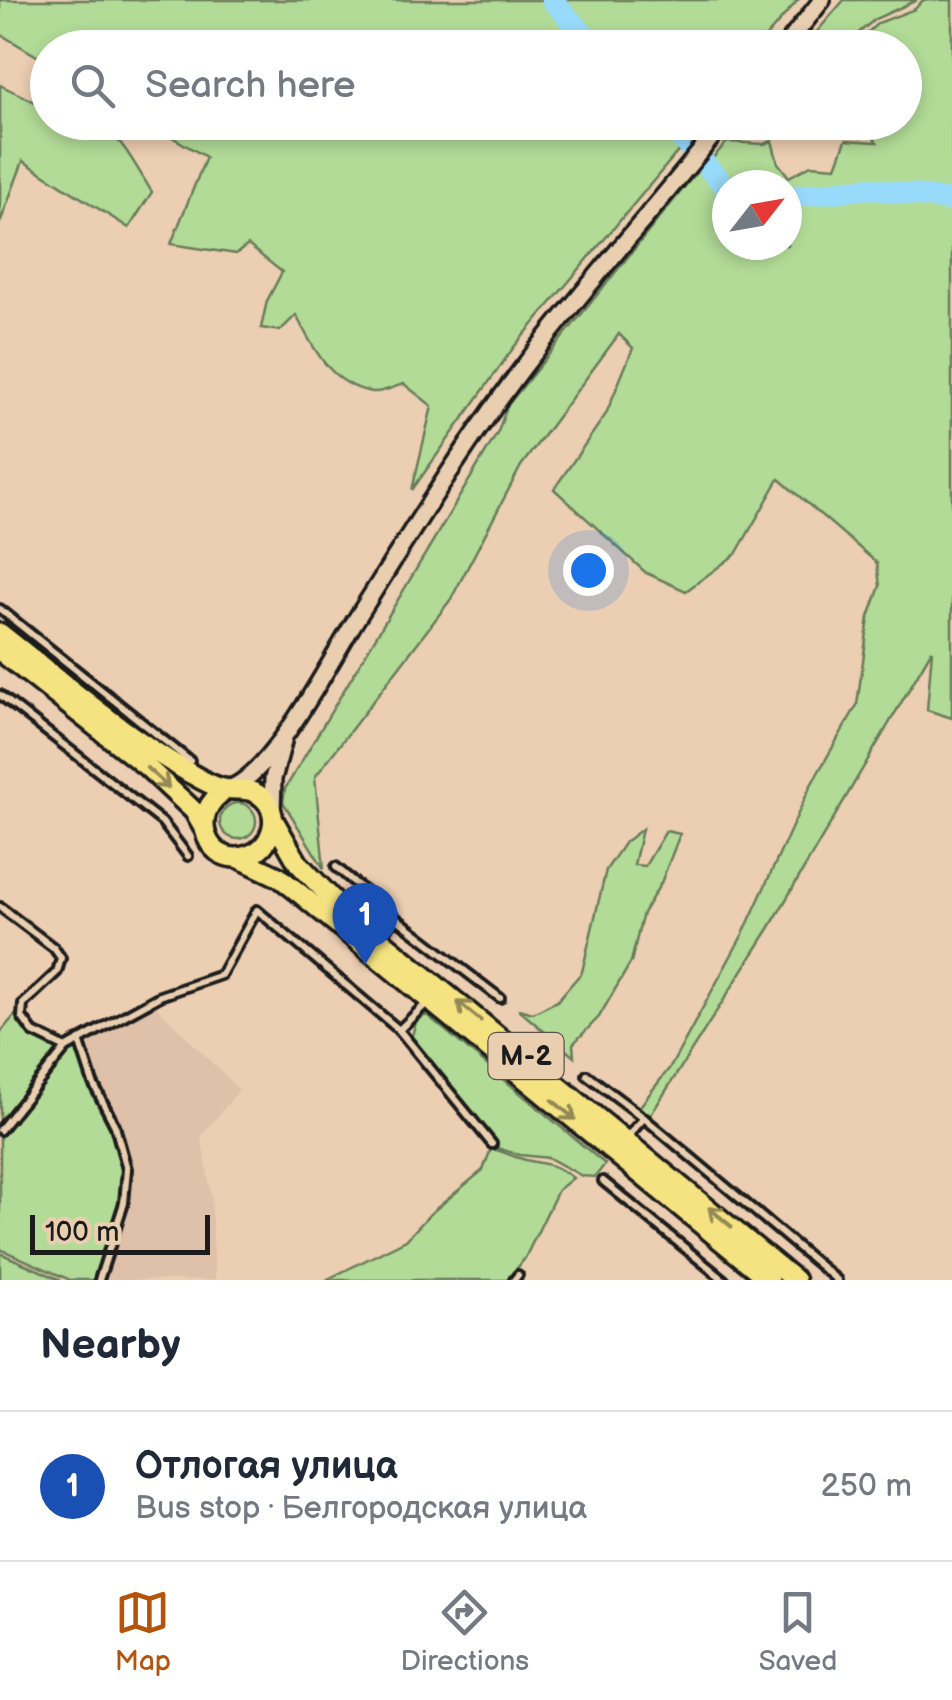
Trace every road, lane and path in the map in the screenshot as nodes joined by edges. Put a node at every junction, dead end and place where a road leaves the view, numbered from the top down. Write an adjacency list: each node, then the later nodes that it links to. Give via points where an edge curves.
1 (822, 0): 2 (main road)
2 (798, 30)
3 (711, 140): 8 (main road, via 533,354 422,514)
4 (0, 610): 9 (lane)
5 (0, 633): 10 (main road, М-2, via 157,754)
6 (0, 652): 12 (main road, М-2, one-way to 12, via 147,767)
7 (0, 695): 13 (lane, via 162,822)
8 (285, 733): 10 (main road, via 248,780); 11 (main road)
9 (190, 760)
10 (229, 789): 11 (main road, М-2, via 258,794); 12 (main road, via 206,808)
11 (272, 816): 14 (main road, via 266,844); 18 (main road, М-2, via 298,863)
12 (204, 828): 14 (main road, М-2, via 216,850)
13 (188, 856)
14 (239, 858): 20 (main road, М-2, via 280,877)
15 (336, 867): 17 (lane)
16 (0, 907): 23 (lane, via 61,958 57,972 23,1004 22,1017 34,1032)
17 (396, 918): 18 (lane); 19 (lane)
18 (379, 938): 27 (main road, М-2, one-way to 18)
19 (500, 998)
20 (430, 1000): 21 (lane); 32 (main road, М-2, one-way to 32)
21 (398, 1030): 22 (lane, via 258,910 221,975 160,996); 28 (lane)
22 (80, 1040): 23 (lane); 30 (lane, via 127,1169 124,1202)
23 (66, 1048): 26 (lane)
24 (587, 1075): 25 (lane)
25 (644, 1118): 27 (lane); 34 (lane)
26 (0, 1130)
27 (626, 1138): 33 (main road, М-2, one-way to 27)
28 (492, 1144)
29 (602, 1181): 31 (lane)
30 (99, 1280)
31 (724, 1280)
32 (769, 1280)
33 (795, 1280)
34 (837, 1280)

